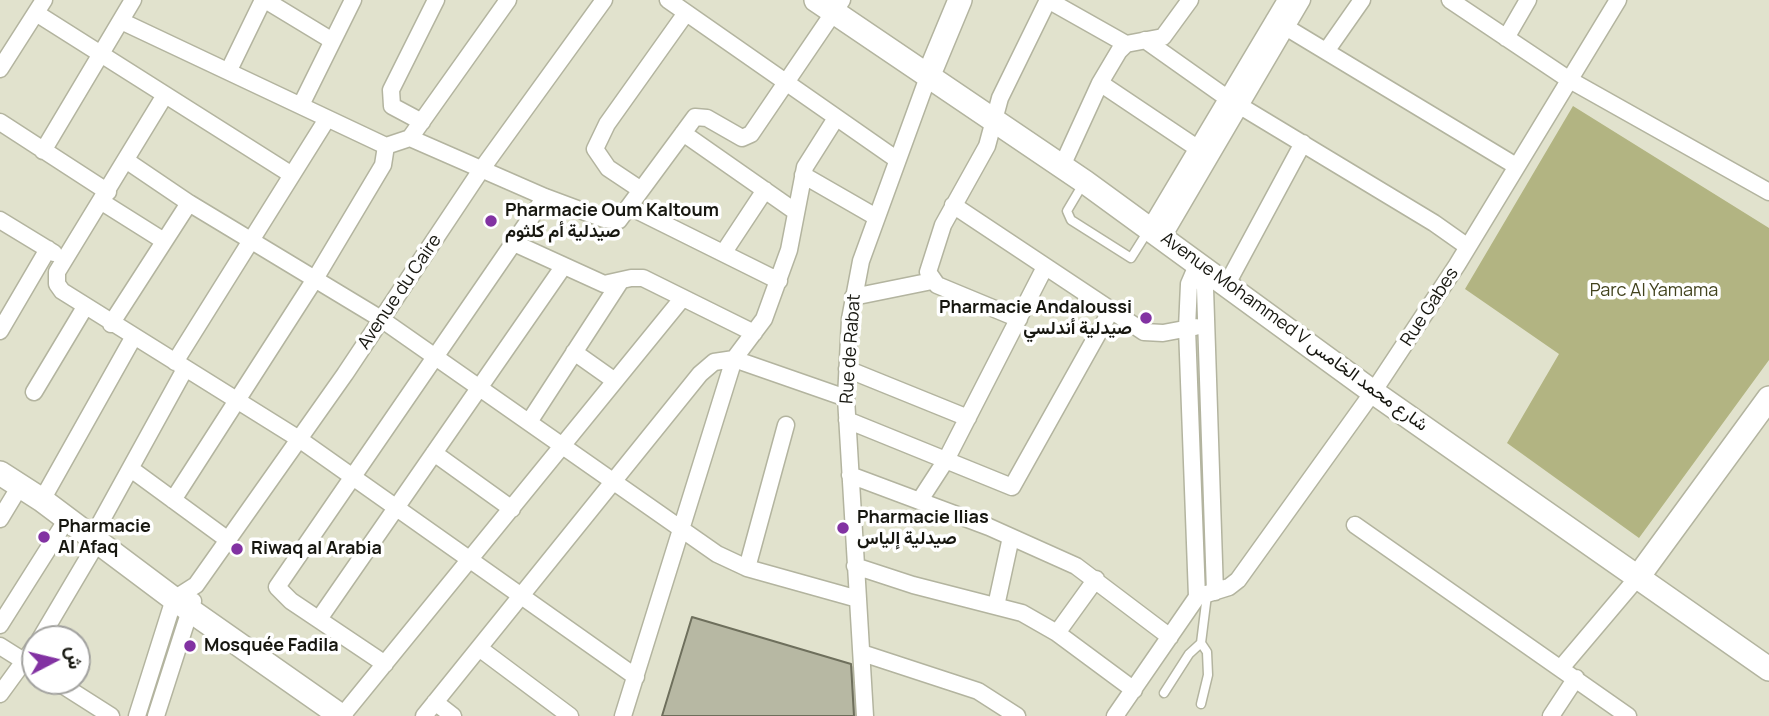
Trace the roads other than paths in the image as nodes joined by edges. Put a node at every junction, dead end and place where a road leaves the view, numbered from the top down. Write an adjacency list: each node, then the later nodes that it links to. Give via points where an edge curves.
1 (133, 0): 20 (street)
2 (264, 0): 23 (street); 29 (street)
3 (353, 0): 23 (street)
4 (436, 0): 41 (street, via 391,90 392,106)
5 (508, 0): 41 (street)
6 (604, 0): 52 (street, Avenue du Caire)
7 (668, 0): 19 (street)
8 (960, 0): 30 (main road, Rue de Rabat)
9 (1048, 0): 25 (street); 39 (street)
10 (1190, 0): 24 (street, via 1168,33)
11 (1286, 0): 21 (street)
12 (1302, 0): 21 (street)
13 (1362, 0): 26 (street)
14 (1450, 0): 22 (street)
15 (1528, 0): 22 (street)
16 (1618, 0): 31 (street, Rue Gabes)
17 (830, 4): 30 (main road, Avenue Mohammed V شارع محمد الخامس); 32 (street)
18 (40, 7): 27 (street); 28 (street)
19 (686, 13): 32 (street); 56 (street, via 607,124 595,149 608,168)
20 (121, 21): 27 (street); 29 (street)
21 (1281, 24): 26 (street); 35 (street)
22 (1506, 38): 31 (street)
23 (331, 40): 36 (street)
24 (1146, 40): 25 (street); 35 (street)
25 (1125, 44): 33 (street)
26 (1327, 50): 51 (street)
27 (103, 54): 34 (street); 47 (street)
28 (0, 69)
29 (229, 71): 36 (street)
30 (928, 77): 39 (main road, Avenue Mohammed V شارع محمد الخامس); 48 (street, Rue de Rabat)
31 (1568, 79): 51 (street, Rue Gabes); 58 (street)
32 (786, 81): 37 (street); 42 (street, via 747,137 738,137 701,117 695,117)
33 (1100, 83): 46 (street); 50 (street)
34 (165, 95): 49 (street); 53 (street)
35 (1233, 102): 44 (street); 46 (street); 67 (street)
36 (301, 105): 38 (street)
37 (836, 118): 48 (street); 54 (street)
38 (327, 119): 45 (street); 53 (street)
39 (994, 119): 50 (main road, Avenue Mohammed V شارع محمد الخامس); 62 (street, via 987,146)
40 (0, 122): 47 (street)
41 (422, 122): 43 (street)
42 (683, 133): 56 (street); 57 (street)
43 (410, 138): 45 (street); 52 (street)
44 (1303, 143): 71 (street); 82 (street)
45 (386, 146): 78 (street, via 383,165)
46 (1197, 148): 67 (street)
47 (43, 151): 59 (street)
48 (896, 159): 65 (street, Rue de Rabat)
49 (127, 161): 59 (street); 61 (street)
50 (1062, 166): 55 (main road, Avenue Mohammed V شارع محمد الخامس)
51 (1516, 166): 71 (street, Rue Gabes)
52 (481, 170): 60 (street); 88 (street, Avenue du Caire)
53 (292, 175): 68 (street)
54 (803, 175): 64 (street); 65 (street)
55 (1085, 182): 67 (main road, Avenue Mohammed V شارع محمد الخامس); 67 (lane, via 1067,211 1071,220 1131,258)
56 (641, 190): 63 (street)
57 (765, 190): 64 (street); 73 (street)
58 (1769, 192)
59 (104, 197): 69 (street); 74 (street)
60 (545, 197): 63 (street, via 612,222 625,216); 70 (street)
61 (189, 203): 68 (street); 69 (street)
62 (953, 205): 77 (street); 80 (street, via 930,262)
63 (630, 207): 73 (street)
64 (796, 212): 79 (street)
65 (876, 217): 83 (street, Rue de Rabat)
66 (0, 220): 72 (street)
67 (1156, 233): 75 (main road, Avenue Mohammed V شارع محمد الخامس)
68 (251, 239): 78 (street); 98 (street)
69 (164, 241): 89 (street)
70 (513, 243): 76 (street); 96 (street)
71 (1468, 247): 103 (street, Rue Gabes)
72 (48, 249): 74 (street); 92 (street)
73 (724, 252): 79 (street)
74 (65, 260): 85 (street, via 57,272 57,284)
75 (1198, 263): 82 (main road, Avenue Mohammed V شارع محمد الخامس); 90 (street, via 1205,288); 91 (street, via 1189,284)
76 (563, 267): 81 (street, via 604,285); 101 (street)
77 (1045, 267): 86 (street); 87 (street)
78 (315, 279): 88 (street); 106 (street)
79 (779, 281): 93 (street)
80 (932, 281): 83 (street); 87 (street)
81 (620, 282): 84 (street, via 643,278); 95 (street)
82 (1227, 284): 103 (main road, Avenue Mohammed V شارع محمد الخامس)
83 (853, 297): 99 (street, Rue de Rabat)
84 (681, 300): 93 (street); 100 (street)
85 (85, 307): 89 (street); 102 (street)
86 (1110, 312): 91 (street, via 1152,334); 114 (street, via 1012,487)
87 (1019, 319): 107 (street)
88 (381, 320): 96 (street); 111 (street, Avenue du Caire)
89 (111, 324): 94 (street)
90 (1205, 325): 91 (street); 139 (street)
91 (1187, 328): 139 (street)
92 (0, 331)
93 (754, 334): 97 (street)
94 (134, 338): 98 (street); 121 (street)
95 (574, 352): 100 (street); 109 (street)
96 (436, 357): 101 (street); 118 (street)
97 (734, 359): 104 (street); 119 (street, via 714,362 700,374); 129 (street)
98 (180, 366): 106 (street); 115 (street)
99 (847, 369): 104 (street, Rue de Rabat); 107 (street)
100 (615, 381): 112 (street)
101 (482, 388): 109 (street); 113 (street)
102 (34, 392)
103 (1373, 392): 136 (main road, Avenue Mohammed V شارع محمد الخامس); 139 (street, Rue Gabes, via 1238,580)
104 (846, 398): 108 (street, Rue de Rabat)
105 (1769, 398): 136 (main road)
106 (237, 401): 111 (street); 122 (street)
107 (968, 418): 114 (street)
108 (847, 420): 114 (street); 117 (street, Rue de Rabat)
109 (529, 422): 112 (street)
110 (786, 425): 135 (street)
111 (299, 439): 118 (street); 132 (street, Avenue du Caire)
112 (563, 445): 119 (street); 125 (street)
113 (434, 453): 124 (street); 125 (street)
114 (946, 460): 123 (street)
115 (131, 469): 122 (street); 131 (street)
116 (0, 473): 120 (main road)
117 (850, 475): 123 (street); 134 (street, Rue de Rabat)
118 (353, 477): 124 (street); 143 (street, via 276,587)
119 (612, 479): 129 (street); 138 (street)
120 (20, 486): 121 (main road); 126 (street)
121 (42, 500): 127 (main road)
122 (173, 500): 132 (street)
123 (920, 500): 130 (street)
124 (398, 508): 133 (street); 143 (street)
125 (512, 509): 133 (street)
126 (0, 519)
127 (67, 519): 131 (main road); 144 (street)
128 (1355, 525): 154 (street)
129 (681, 527): 135 (street, via 717,554); 157 (street)
130 (1011, 537): 137 (street); 142 (street)
131 (95, 539): 141 (main road); 145 (street)
132 (228, 540): 141 (street, Avenue du Caire)
133 (472, 559): 138 (street); 153 (street)
134 (855, 566): 140 (street, Rue de Rabat); 142 (street)
135 (747, 568): 140 (street)
136 (1639, 577): 154 (street); 155 (main road, Avenue Mohammed V شارع محمد الخامس)
137 (1096, 579): 146 (street); 147 (street)
138 (522, 594): 150 (street); 157 (street)
139 (1206, 595): 147 (street); 148 (lane)
140 (858, 599): 151 (street, Rue de Rabat)
141 (183, 605): 166 (street); 167 (street, via 180,637); 168 (main road)
142 (996, 606): 146 (street, via 1022,613)
143 (319, 618): 153 (street)
144 (0, 625)
145 (48, 625)
146 (1057, 633): 159 (street)
147 (1170, 637): 159 (street)
148 (1201, 642): 161 (lane); 164 (lane, via 1207,652 1208,675)
149 (0, 646): 152 (street)
150 (479, 648): 163 (street); 171 (street)
151 (862, 653): 173 (street, Rue de Rabat); 174 (street, via 978,691)
152 (21, 659)
153 (385, 664): 168 (street)
154 (1561, 668): 158 (street)
155 (1769, 669)
156 (21, 674): 160 (street)
157 (636, 677): 172 (street)
158 (1576, 678): 176 (street); 177 (street)
159 (1134, 690): 175 (street)
160 (0, 694)
161 (1164, 694)
162 (77, 695): 165 (street)
163 (435, 702): 169 (street); 170 (street)
164 (1201, 704)
165 (111, 716)
166 (137, 716)
167 (156, 716)
168 (342, 716)
169 (424, 716)
170 (453, 716)
171 (570, 716)
172 (623, 716)
173 (865, 716)
174 (1017, 716)
175 (1115, 716)
176 (1551, 716)
177 (1628, 716)

